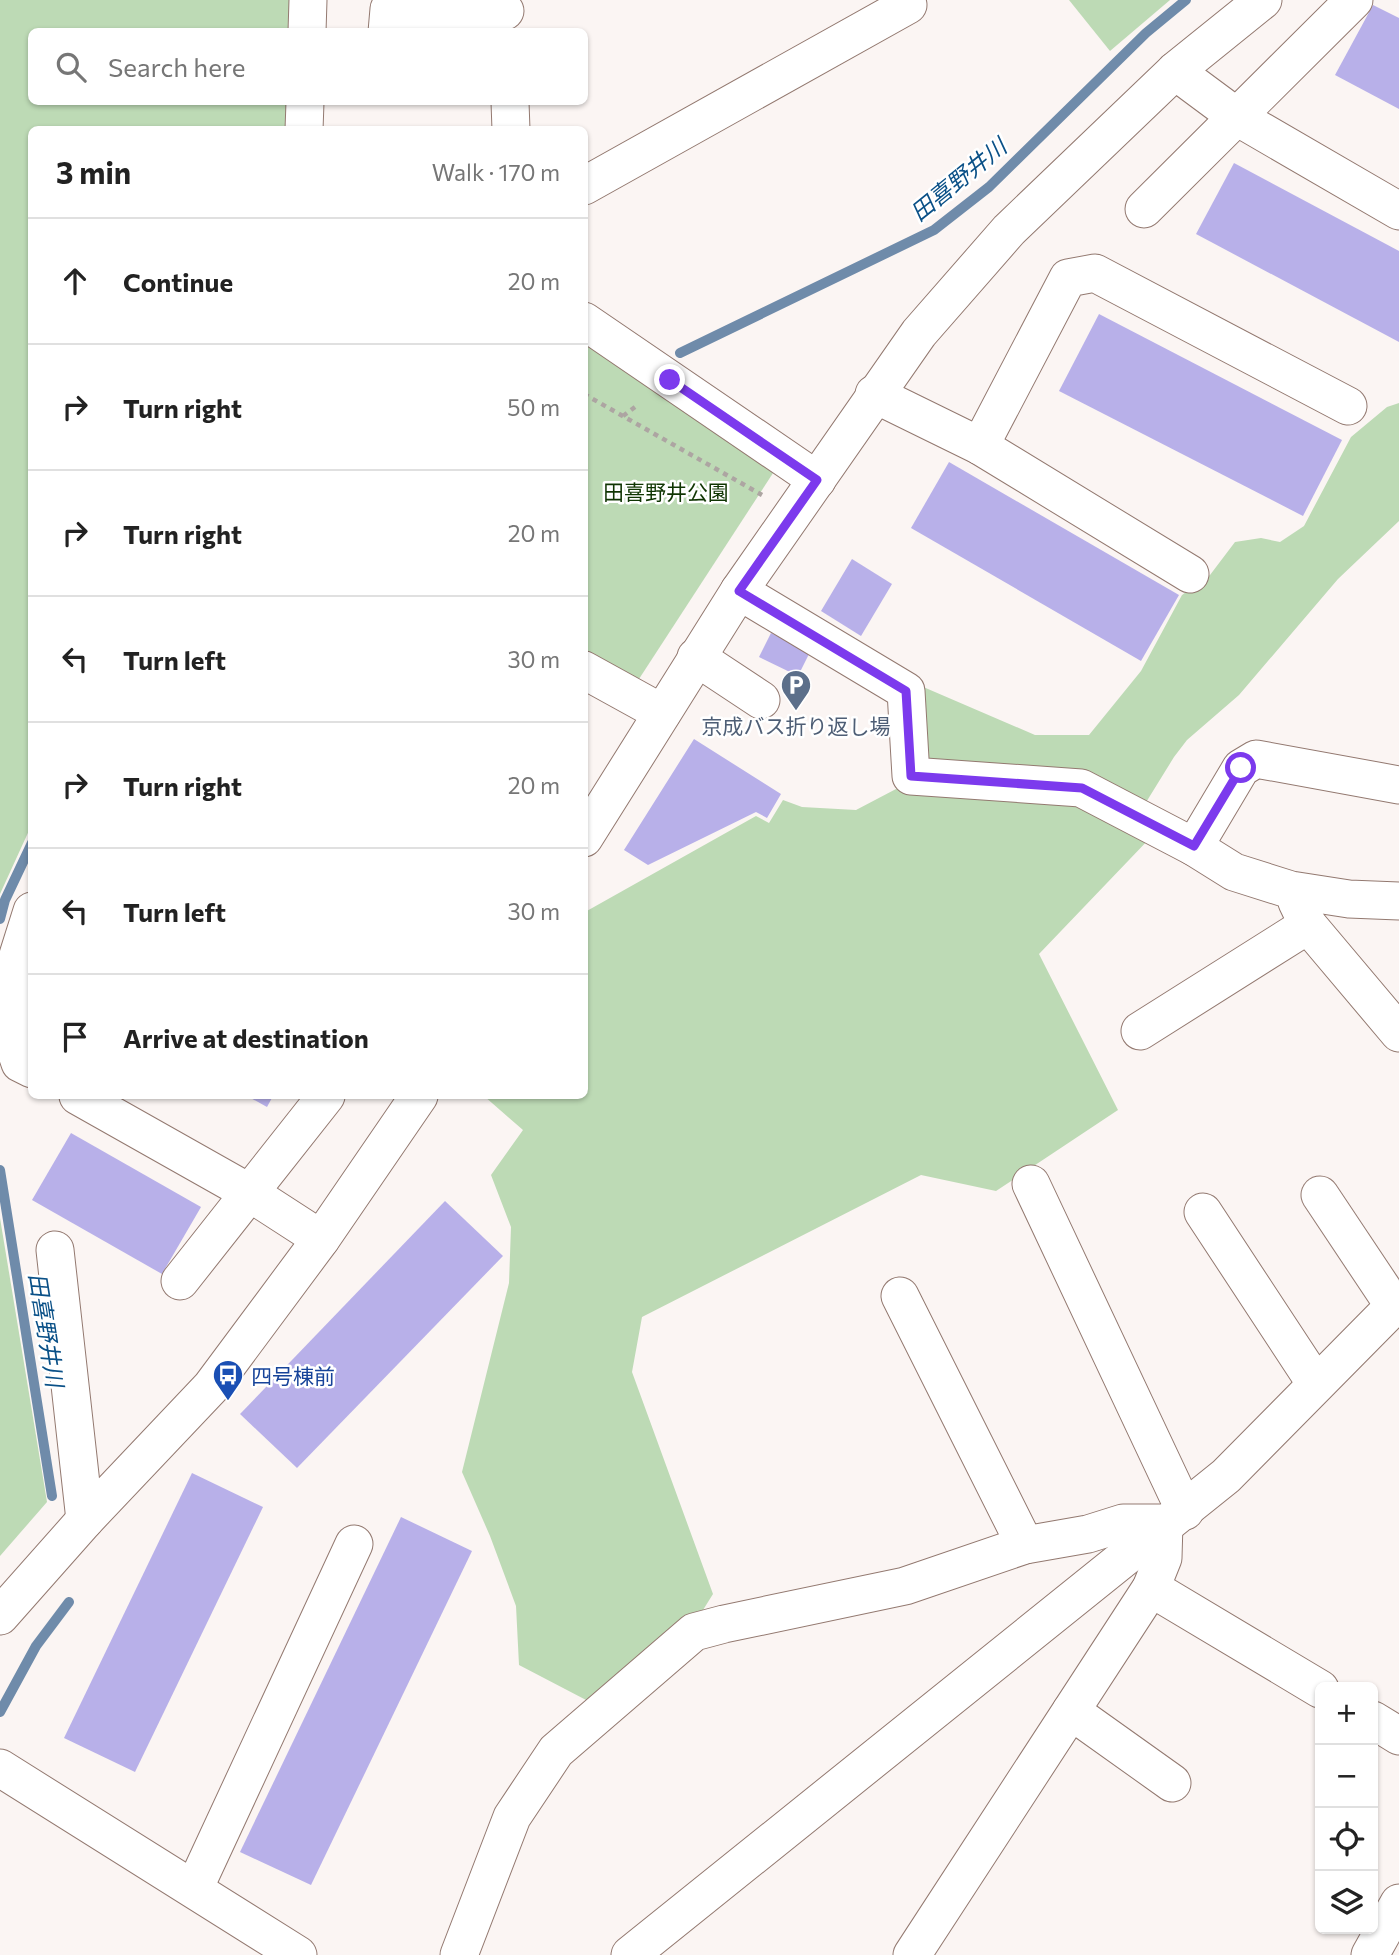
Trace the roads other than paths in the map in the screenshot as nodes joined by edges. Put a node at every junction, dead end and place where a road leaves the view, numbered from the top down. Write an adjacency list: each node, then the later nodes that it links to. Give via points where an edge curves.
1 (308, 0): 6 (street)
2 (905, 0): 14 (street, via 908,5)
3 (1263, 0): 8 (street)
4 (1354, 0): 11 (street)
5 (506, 14): 7 (street, via 389,9)
6 (307, 28)
7 (387, 28)
8 (1175, 71): 11 (street); 18 (street, via 1009,230 919,333)
9 (305, 105): 12 (street)
10 (510, 105): 13 (street)
11 (1237, 117): 15 (street); 16 (street)
12 (304, 126)
13 (511, 126)
14 (588, 184)
15 (1144, 209)
16 (1399, 211)
17 (588, 324): 21 (street)
18 (874, 394): 20 (street); 21 (street)
19 (1348, 406): 20 (street, via 1095,273 1068,278)
20 (980, 446): 22 (street)
21 (817, 480): 23 (street)
22 (1190, 574)
23 (739, 591): 24 (street); 30 (street, via 906,691 911,776 1082,788)
24 (696, 657): 26 (street); 27 (street)
25 (588, 672): 27 (street)
26 (761, 700)
27 (662, 713): 29 (street)
28 (1399, 785): 30 (street, via 1256,759 1241,768)
29 (588, 832)
30 (1194, 846): 31 (street, via 1234,872)
31 (1291, 890): 32 (street); 34 (street)
32 (1399, 901)
33 (28, 924): 37 (street, via 14,968 12,1040 20,1063)
34 (1308, 925): 35 (street); 36 (street)
35 (1140, 1031)
36 (1399, 1033)
37 (28, 1067)
38 (83, 1099): 42 (street)
39 (324, 1099): 42 (street)
40 (417, 1099): 45 (street)
41 (1031, 1184): 51 (street)
42 (250, 1193): 45 (street); 47 (street)
43 (1320, 1195): 49 (street)
44 (1203, 1212): 50 (street)
45 (321, 1239): 52 (street, via 211,1387)
46 (55, 1250): 52 (street)
47 (180, 1281)
48 (900, 1296): 54 (street)
49 (1396, 1304): 50 (street)
50 (1316, 1384): 51 (street, via 1226,1476)
51 (1175, 1517): 54 (street); 55 (street); 67 (street)
52 (85, 1520): 56 (street)
53 (354, 1544): 63 (street)
54 (1026, 1545): 66 (street, via 905,1586 694,1632 556,1751 512,1817)
55 (1152, 1588): 57 (street); 58 (street)
56 (0, 1616)
57 (1315, 1686)
58 (1071, 1711): 62 (street); 68 (street)
59 (1378, 1723): 60 (street)
60 (1399, 1736)
61 (0, 1768): 63 (street)
62 (1171, 1783)
63 (194, 1889): 65 (street)
64 (1398, 1906): 69 (street)
65 (298, 1955)
66 (459, 1955)
67 (630, 1955)
68 (913, 1955)
69 (1370, 1955)

